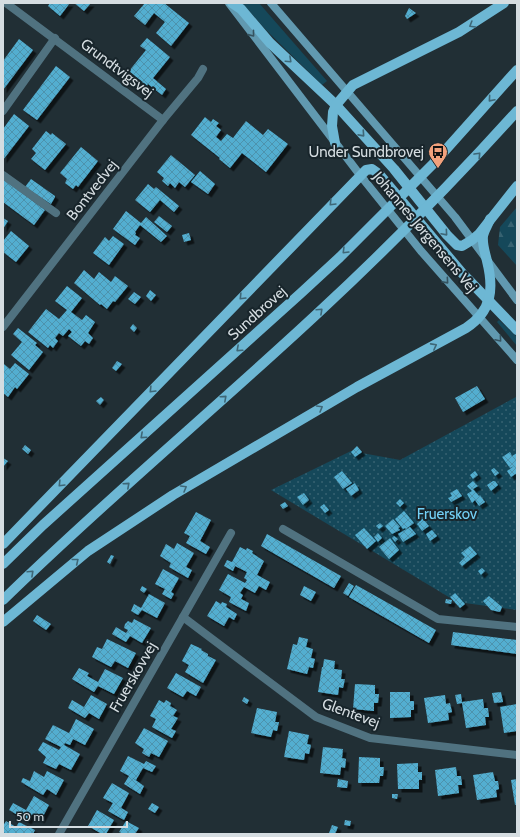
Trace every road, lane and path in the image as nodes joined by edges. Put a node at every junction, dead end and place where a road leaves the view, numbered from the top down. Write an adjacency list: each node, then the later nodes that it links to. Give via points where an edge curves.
1 (6, 3): 6 (street, Grundtvigsvej)
2 (229, 3): 14 (street, Johannes Jørgensens Vej, one-way to 14)
3 (232, 3): 10 (main road, one-way to 10, via 242,9 270,43)
4 (271, 3): 9 (street, Johannes Jørgensens Vej)
5 (504, 3): 9 (main road, one-way to 9, via 459,32 358,81)
6 (55, 38): 11 (street); 13 (street, Grundtvigsvej)
7 (203, 69): 13 (street, Bontvedvej)
8 (517, 70): 31 (main road, Sundbrovej, one-way to 31, via 433,164 373,224 301,293)
9 (347, 90): 10 (main road); 20 (street, Johannes Jørgensens Vej)
10 (336, 105): 14 (main road, via 332,126); 20 (main road, one-way to 20, via 394,169 457,245 462,246)
11 (3, 111)
12 (517, 112): 32 (main road, one-way to 12, via 77,529 319,313 452,183)
13 (163, 120): 25 (street, Bontvedvej)
14 (335, 143): 15 (street, Johannes Jørgensens Vej)
15 (360, 175): 23 (main road, via 372,169 379,174 462,274); 24 (street, Johannes Jørgensens Vej, one-way to 24, via 421,251); 30 (main road, one-way to 30)
16 (3, 176): 18 (street)
17 (517, 186): 19 (main road)
18 (56, 213)
19 (490, 219): 20 (main road); 21 (main road, via 483,236)
20 (472, 240): 21 (street, Johannes Jørgensens Vej)
21 (487, 260): 22 (street, Johannes Jørgensens Vej); 23 (main road, via 491,283)
22 (517, 300)
23 (488, 301): 24 (main road); 26 (main road)
24 (480, 318): 27 (street, Johannes Jørgensens Vej, one-way to 27); 34 (main road, one-way to 24, via 88,551 173,494)
25 (3, 327)
26 (517, 330)
27 (517, 360)
28 (283, 529): 35 (street, via 438,619)
29 (231, 534): 33 (street, Fruerskovvej)
30 (3, 544)
31 (3, 564)
32 (3, 600)
33 (183, 617): 36 (street, Glentevej, via 316,717 370,738); 37 (street, Fruerskovvej)
34 (3, 622)
35 (517, 627)
36 (517, 755)
37 (59, 834)

